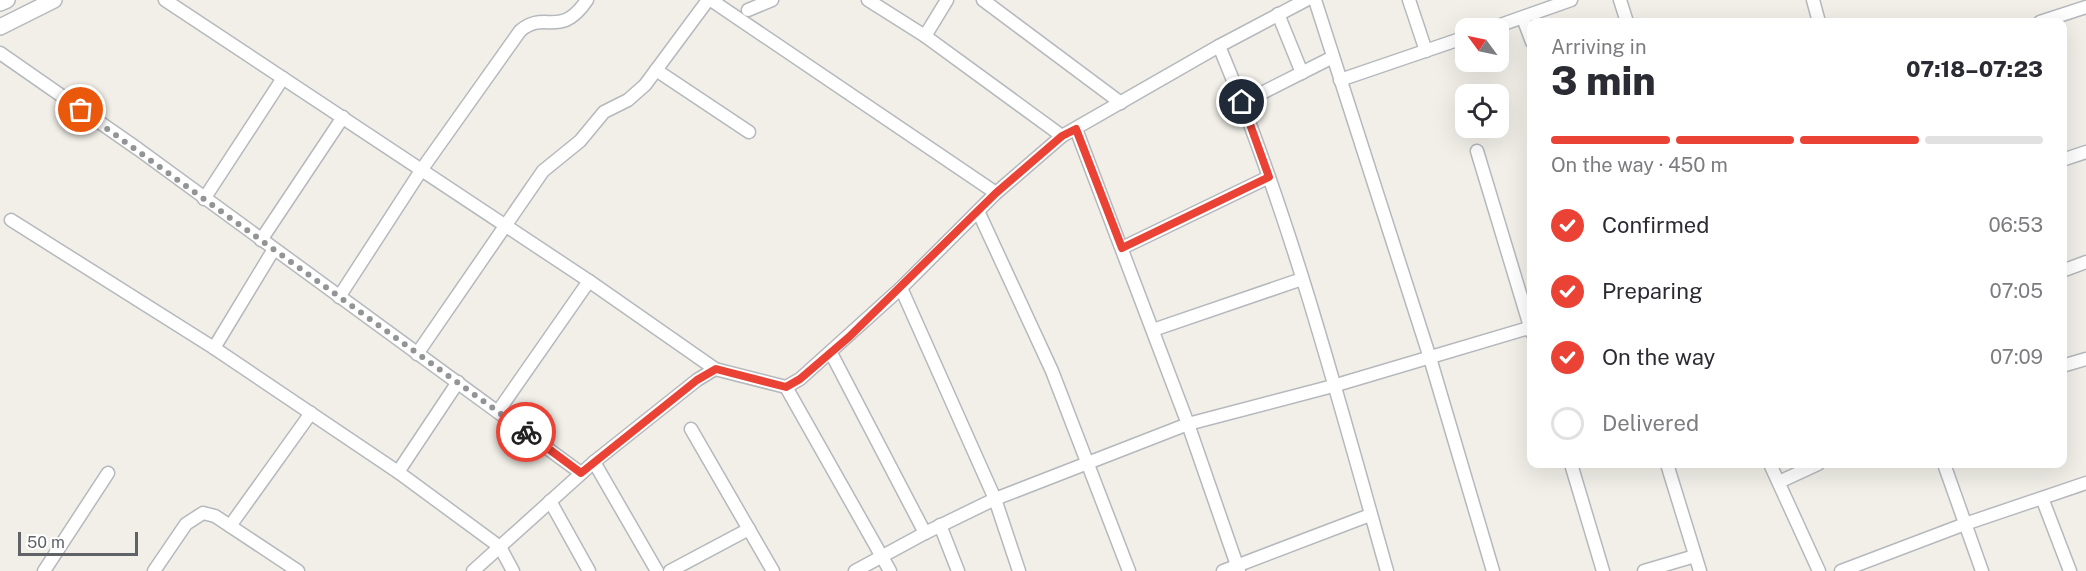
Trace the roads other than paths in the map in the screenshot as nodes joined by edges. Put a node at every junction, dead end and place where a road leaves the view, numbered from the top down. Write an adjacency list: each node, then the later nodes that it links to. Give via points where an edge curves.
1 (7, 0): 16 (street)
2 (54, 0): 25 (street)
3 (165, 0): 35 (street)
4 (587, 0): 46 (street, via 566,22 534,23 520,31)
5 (710, 0): 18 (street); 33 (street)
6 (772, 0): 18 (street)
7 (868, 0): 27 (street)
8 (947, 0): 27 (street)
9 (982, 0): 38 (street)
10 (1306, 0): 19 (street)
11 (1315, 0): 32 (street)
12 (1409, 0): 30 (street)
13 (1571, 0): 20 (street)
14 (1620, 0): 21 (street)
15 (1815, 1): 22 (street)
16 (0, 3)
17 (2086, 7): 23 (street)
18 (748, 11): 48 (street)
19 (1278, 15): 29 (street); 34 (street)
20 (1523, 18): 24 (street); 26 (street)
21 (1626, 18)
22 (1818, 18)
23 (2052, 18)
24 (1509, 23)
25 (0, 27)
26 (1527, 29)
27 (925, 36): 42 (street)
28 (1455, 41): 30 (street)
29 (1219, 46): 37 (street); 38 (street)
30 (1426, 51): 36 (street)
31 (0, 53): 49 (street)
32 (1333, 57): 34 (street); 36 (street)
33 (656, 70): 41 (street); 52 (street, via 636,94 604,112 580,141 548,165)
34 (1302, 73): 37 (street)
35 (284, 78): 39 (street); 49 (street)
36 (1340, 80): 68 (street)
37 (1242, 102): 47 (street)
38 (1121, 103): 40 (street)
39 (343, 117): 46 (street); 53 (street)
40 (1076, 129): 42 (street); 54 (street)
41 (749, 132)
42 (1062, 136): 48 (street)
43 (1477, 151): 62 (street)
44 (2086, 152): 45 (street)
45 (2067, 158)
46 (422, 169): 52 (street); 61 (street)
47 (1269, 177): 54 (street); 58 (street)
48 (996, 193): 50 (street)
49 (204, 199): 53 (street)
50 (978, 211): 60 (street); 80 (street, via 1052,371)
51 (11, 220): 65 (street)
52 (506, 225): 59 (street); 67 (street)
53 (261, 240): 55 (street)
54 (1122, 248): 63 (street)
55 (274, 249): 61 (street); 65 (street)
56 (2086, 262): 57 (street)
57 (2067, 269)
58 (1302, 279): 63 (street); 73 (street)
59 (589, 281): 71 (street); 75 (street)
60 (901, 288): 66 (street); 92 (street)
61 (339, 297): 67 (street)
62 (1527, 316)
63 (1153, 330): 77 (street)
64 (1527, 330): 68 (street)
65 (214, 348): 76 (street)
66 (831, 353): 74 (street); 99 (street)
67 (417, 354): 72 (street)
68 (1430, 357): 73 (street); 120 (street)
69 (2086, 359): 70 (street)
70 (2067, 365)
71 (716, 369): 74 (street); 79 (street)
72 (458, 382): 75 (street); 86 (street)
73 (1333, 386): 77 (street); 94 (street)
74 (786, 387): 102 (street)
75 (499, 411): 88 (street)
76 (311, 413): 86 (street); 97 (street)
77 (1188, 424): 80 (street); 103 (street)
78 (691, 429): 98 (street)
79 (594, 462): 88 (street); 110 (street)
80 (1088, 464): 92 (street); 117 (street)
81 (1572, 468): 121 (street)
82 (1667, 468): 101 (street)
83 (1772, 468): 89 (street)
84 (1809, 468): 89 (street)
85 (1945, 468): 95 (street)
86 (398, 472): 100 (street)
87 (108, 473): 104 (street)
88 (581, 473): 93 (street)
89 (1779, 482): 124 (street)
90 (2086, 483): 91 (street)
91 (2042, 498): 95 (street); 127 (street)
92 (995, 499): 96 (street); 116 (street)
93 (550, 501): 100 (street); 109 (street)
94 (1370, 515): 103 (street); 119 (street)
95 (1965, 524): 125 (street); 126 (street)
96 (940, 525): 99 (street); 115 (street)
97 (230, 526): 105 (street, via 215,516 203,513 195,517); 106 (street)
98 (749, 529): 111 (street); 112 (street)
99 (925, 533): 102 (street)
100 (500, 547): 107 (street); 108 (street)
101 (1695, 556): 122 (street); 123 (street)
102 (882, 557): 113 (street); 114 (street)
103 (1238, 568): 118 (street)
104 (44, 571)
105 (154, 571)
106 (298, 571)
107 (473, 571)
108 (513, 571)
109 (589, 571)
110 (657, 571)
111 (670, 571)
112 (773, 571)
113 (855, 571)
114 (890, 571)
115 (958, 571)
116 (1019, 571)
117 (1129, 571)
118 (1223, 571)
119 (1388, 571)
120 (1493, 571)
121 (1603, 571)
122 (1644, 571)
123 (1700, 571)
124 (1819, 571)
125 (1841, 571)
126 (1982, 571)
127 (2070, 571)

